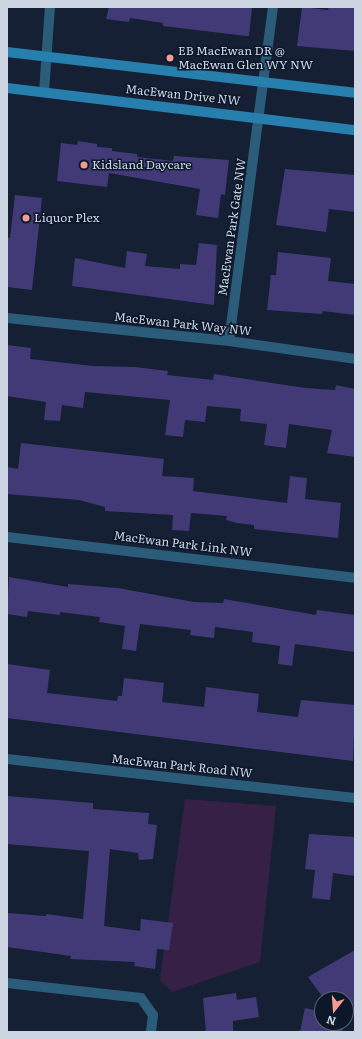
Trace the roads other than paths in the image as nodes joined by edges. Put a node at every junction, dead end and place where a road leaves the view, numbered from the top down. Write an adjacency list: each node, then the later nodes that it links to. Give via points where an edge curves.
1 (50, 7): 4 (street)
2 (274, 7): 5 (street, MacEwan Park Gate NW)
3 (7, 52): 4 (street, MacEwan Drive NW)
4 (45, 56): 5 (street, MacEwan Drive NW); 7 (street)
5 (264, 81): 8 (street, MacEwan Drive NW); 9 (street, MacEwan Park Gate NW)
6 (7, 88): 7 (street, MacEwan Drive NW)
7 (44, 92): 9 (street, MacEwan Drive NW)
8 (355, 93)
9 (260, 116): 10 (street, MacEwan Drive NW); 12 (street, MacEwan Park Gate NW)
10 (355, 130)
11 (7, 318): 12 (street, MacEwan Park Way NW)
12 (229, 340): 13 (street, MacEwan Park Way NW)
13 (355, 359)
14 (7, 537): 15 (street, MacEwan Park Link NW)
15 (355, 578)
16 (7, 759): 17 (street, MacEwan Park Road NW)
17 (355, 798)
18 (7, 983): 19 (street, via 141,998 153,1015)
19 (151, 1032)

